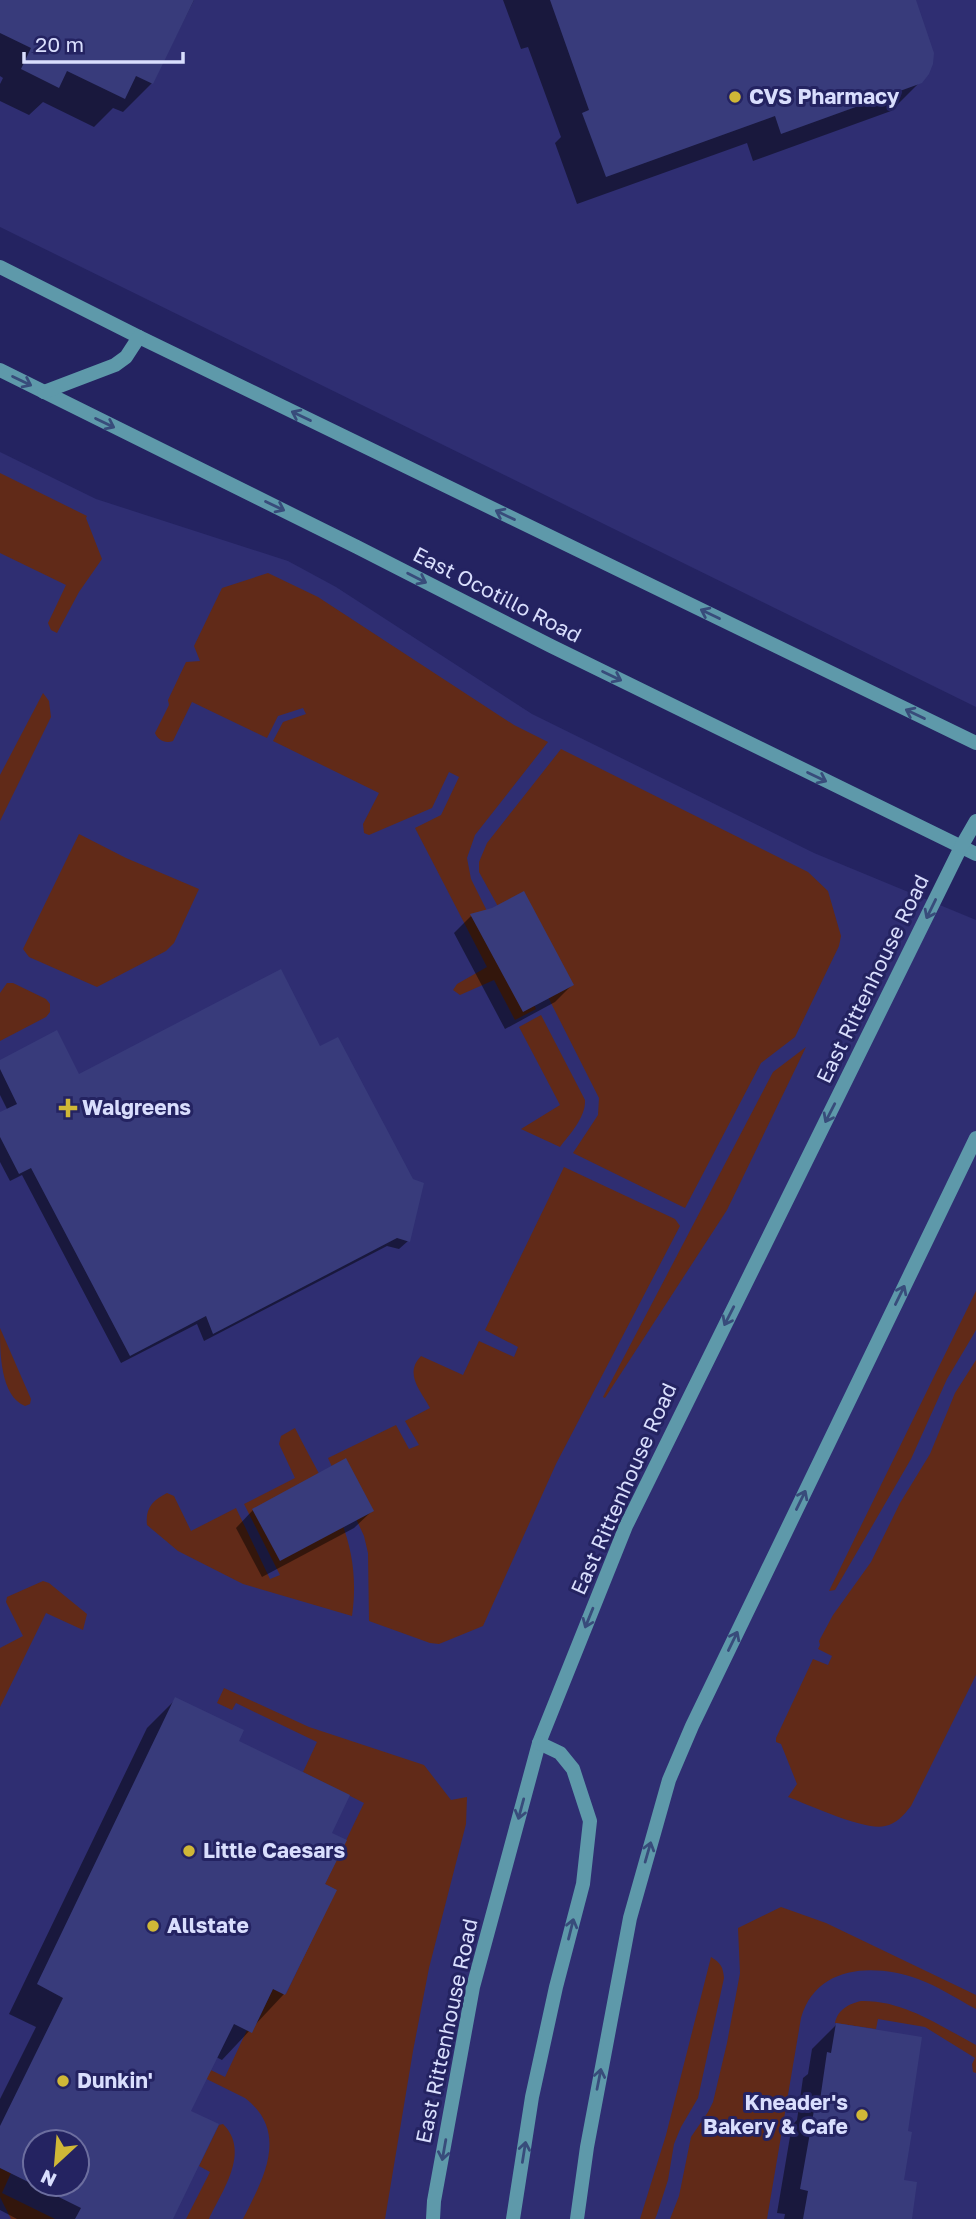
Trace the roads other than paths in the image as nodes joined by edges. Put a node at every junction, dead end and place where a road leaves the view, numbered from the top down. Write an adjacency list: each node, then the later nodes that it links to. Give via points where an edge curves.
1 (0, 267): 2 (main road)
2 (139, 337): 4 (main road, via 116,365); 5 (main road, one-way to 2)
3 (0, 370): 4 (main road, East Ocotillo Road, one-way to 4)
4 (44, 392): 7 (main road, East Ocotillo Road, one-way to 7)
5 (976, 743)
6 (976, 821): 7 (main road, East Rittenhouse Road)
7 (961, 847): 8 (main road, East Ocotillo Road); 10 (main road, East Rittenhouse Road, one-way to 10, via 631,1514)
8 (976, 854)
9 (976, 1138): 13 (main road, one-way to 9, via 630,1918 669,1780)
10 (539, 1743): 11 (main road, East Rittenhouse Road, one-way to 11, via 473,1987); 12 (main road, one-way to 10, via 532,2097 583,1884 590,1821 573,1769 560,1753)
11 (433, 2219)
12 (513, 2219)
13 (577, 2219)

